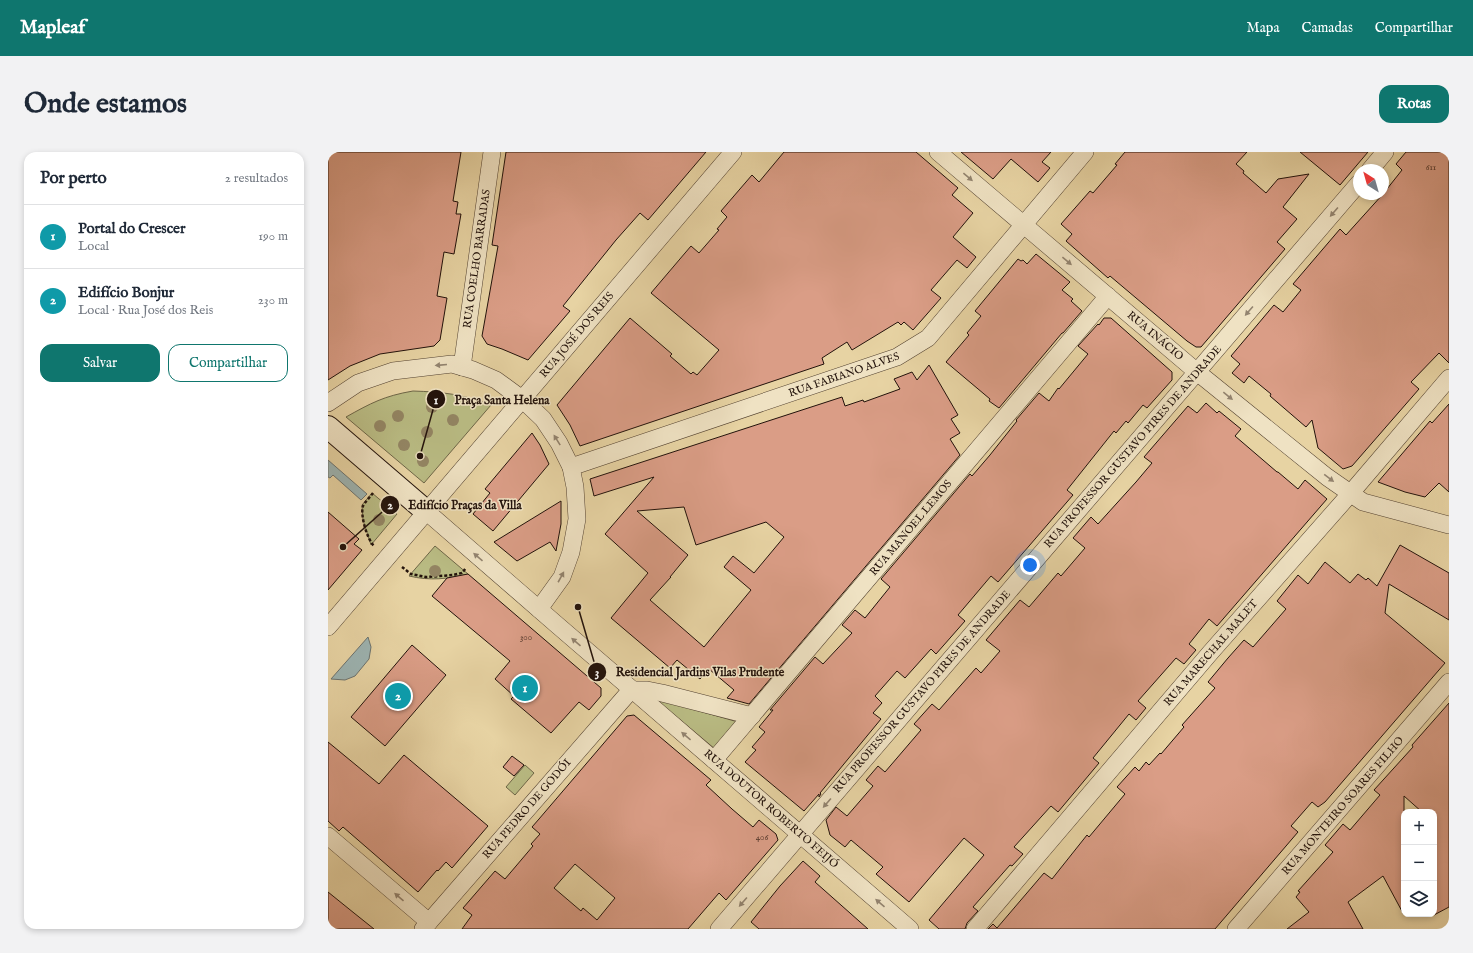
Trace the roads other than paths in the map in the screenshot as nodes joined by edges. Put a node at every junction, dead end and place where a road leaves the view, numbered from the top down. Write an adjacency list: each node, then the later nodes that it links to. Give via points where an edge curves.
1 (492, 152): 10 (street, RUA COELHO BARRADAS)
2 (733, 152): 13 (street, RUA JOSÉ DOS REIS)
3 (938, 152): 8 (street, RUA INÁCIO, one-way to 8)
4 (1085, 152): 8 (street, RUA FABIANO ALVES)
5 (1385, 152): 6 (street)
6 (1375, 164)
7 (1353, 190): 11 (street, RUA PROFESSOR GUSTAVO PIRES DE ANDRADE, one-way to 11)
8 (1024, 225): 9 (street, RUA INÁCIO, one-way to 9); 16 (street, RUA FABIANO ALVES, via 928,338 897,357)
9 (1108, 296): 11 (street, RUA INÁCIO); 24 (street, RUA MANOEL LEMOS)
10 (462, 367): 13 (street, via 496,380); 14 (street, one-way to 14, via 452,364 393,371 358,383)
11 (1197, 372): 17 (street, RUA INÁCIO, one-way to 17); 26 (street, RUA PROFESSOR GUSTAVO PIRES DE ANDRADE, one-way to 26)
12 (1449, 378): 17 (street, RUA MARECHAL MALET)
13 (522, 400): 16 (street, one-way to 13, via 543,419); 18 (street, RUA JOSÉ DOS REIS)
14 (328, 403)
15 (328, 428): 18 (street, RUA DOUTOR ROBERTO FEIJÓ)
16 (571, 467): 20 (street, one-way to 16, via 562,577 571,552 577,519)
17 (1350, 494): 19 (street, RUA INÁCIO, via 1363,502); 31 (street, RUA MARECHAL MALET, via 1210,653)
18 (427, 512): 20 (street, RUA DOUTOR ROBERTO FEIJÓ, one-way to 18); 21 (street, RUA JOSÉ DOS REIS)
19 (1449, 525)
20 (539, 609): 23 (street, RUA DOUTOR ROBERTO FEIJÓ, one-way to 20)
21 (328, 627)
22 (1449, 682): 32 (street, RUA MONTEIRO SOARES FILHO)
23 (631, 690): 24 (street, via 662,693); 25 (street, RUA DOUTOR ROBERTO FEIJÓ, one-way to 23); 28 (street, RUA PEDRO DE GODÓI)
24 (752, 716): 25 (street, RUA MANOEL LEMOS)
25 (714, 760): 26 (street, RUA DOUTOR ROBERTO FEIJÓ)
26 (801, 834): 29 (street, RUA PROFESSOR GUSTAVO PIRES DE ANDRADE, one-way to 29); 30 (street, RUA DOUTOR ROBERTO FEIJÓ, one-way to 26)
27 (328, 836): 28 (street, one-way to 27)
28 (426, 926)
29 (719, 929)
30 (910, 929)
31 (975, 929)
32 (1236, 929)

